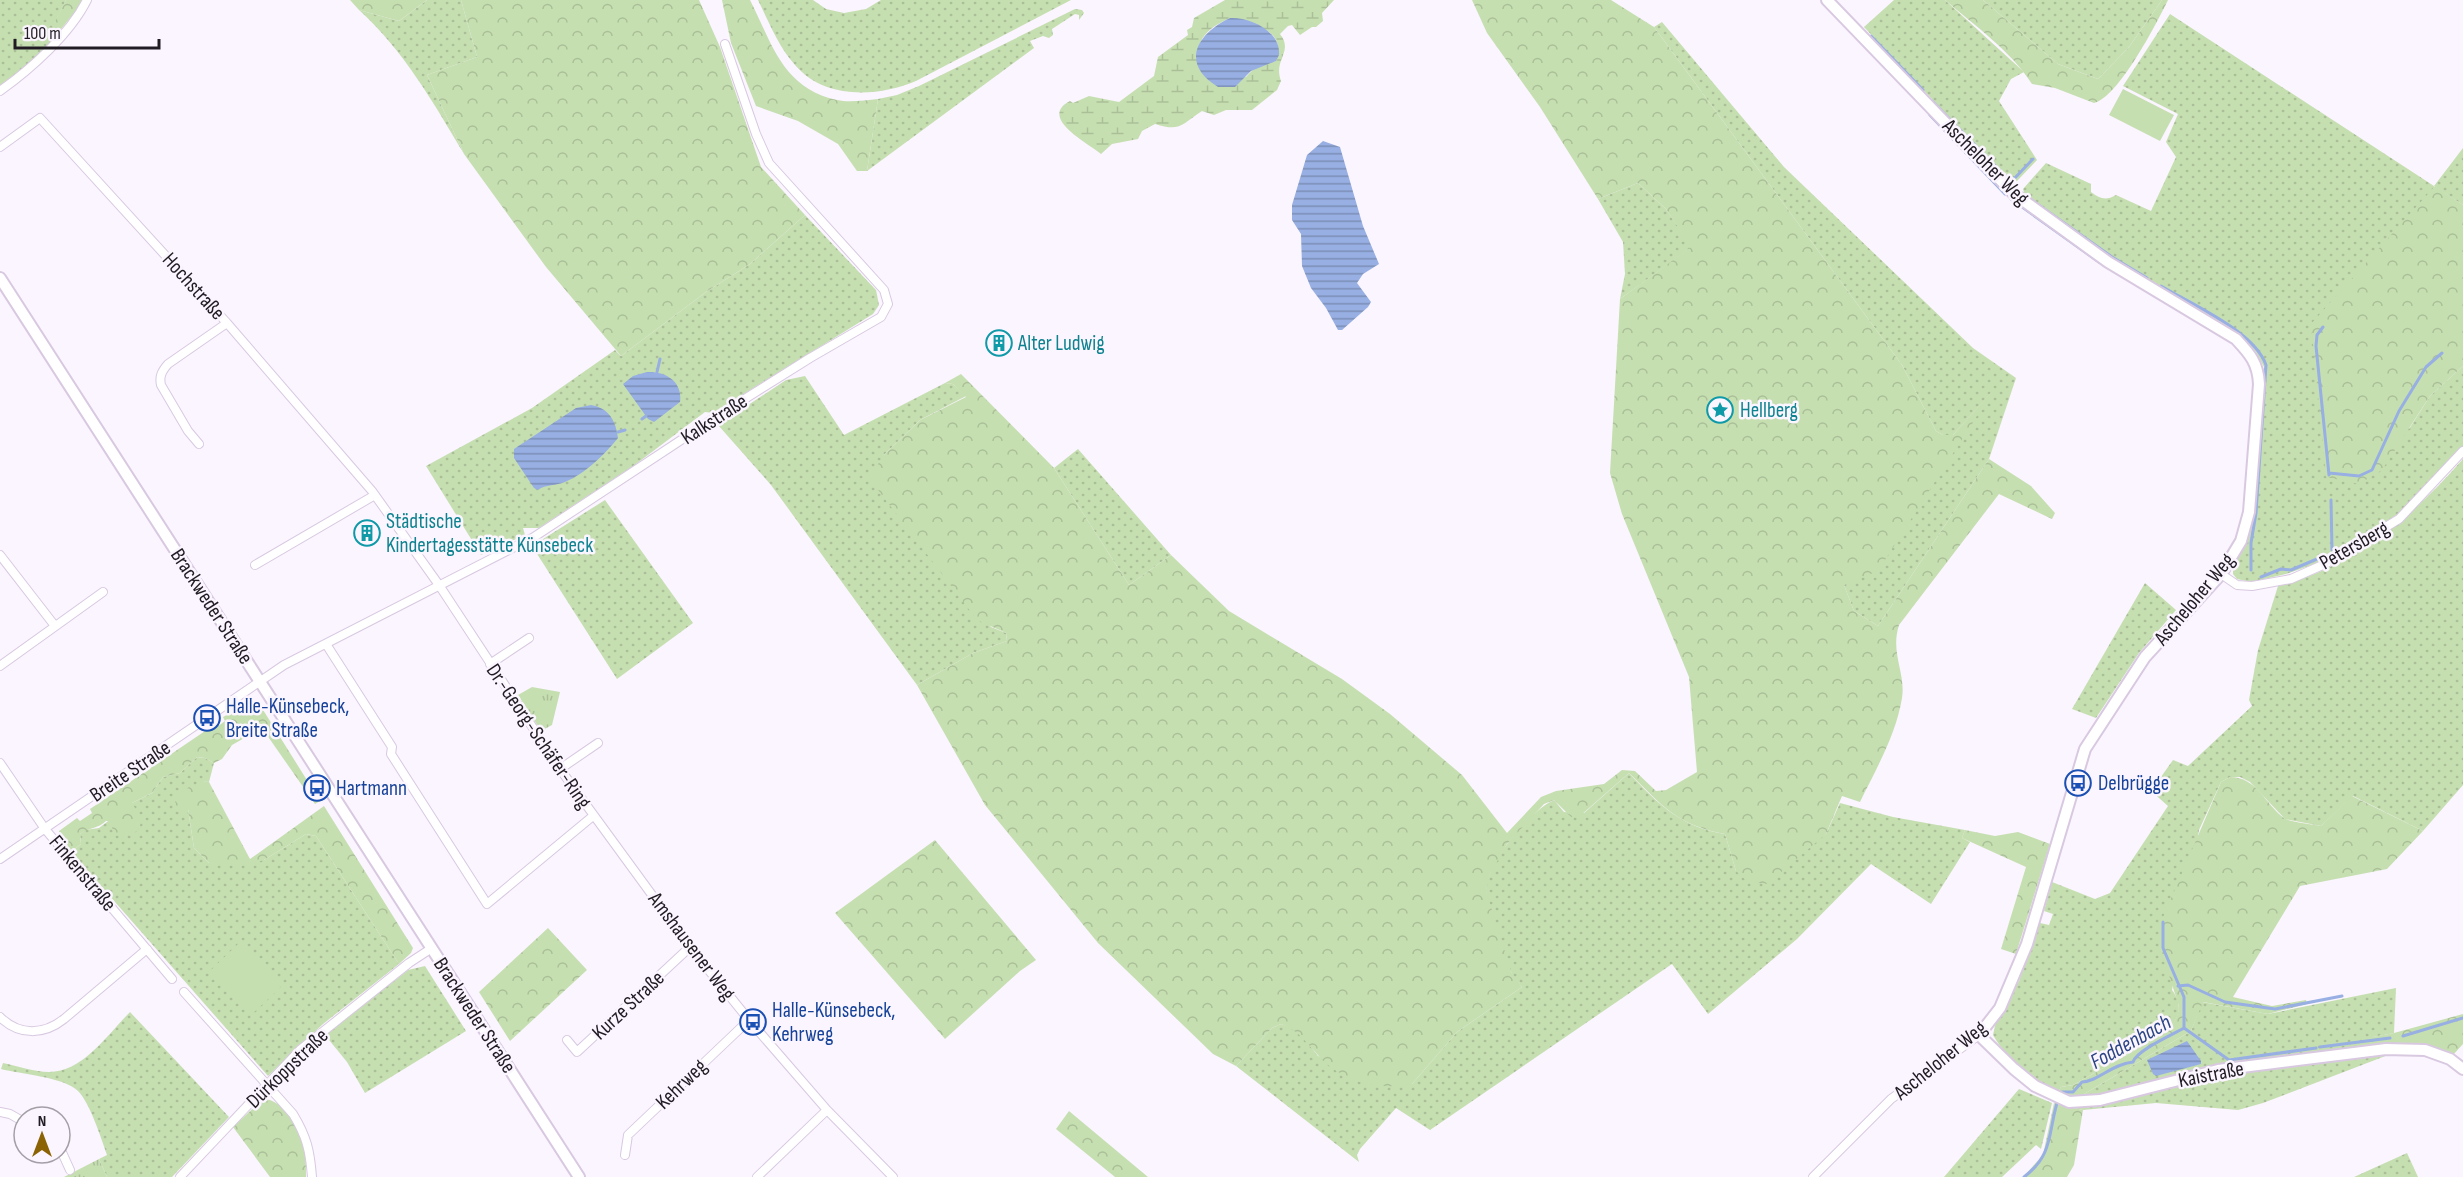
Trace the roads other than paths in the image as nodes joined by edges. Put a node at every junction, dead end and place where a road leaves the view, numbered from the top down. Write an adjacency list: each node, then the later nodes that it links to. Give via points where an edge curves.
1 (87, 0): 4 (street, via 71,25 38,60)
2 (1827, 0): 13 (street, Ascheloher Weg, via 2013,193 2108,262 2236,339 2252,355 2259,384 2249,512 2241,541)
3 (725, 44): 14 (street, Kalkstraße, via 769,163 884,290 886,311 534,537)
4 (0, 91)
5 (0, 147): 7 (street, Hochstraße, via 40,118)
6 (2, 285): 21 (street, Brackweder Straße)
7 (227, 323): 8 (street, via 168,364 160,378 161,386); 10 (street, Hochstraße)
8 (199, 444)
9 (2463, 451): 13 (street, Petersberg, via 2399,519 2325,564 2290,579 2252,586 2237,585)
10 (375, 495): 12 (street); 14 (street, Hochstraße)
11 (0, 555): 16 (street)
12 (255, 565)
13 (2221, 574): 35 (street, Ascheloher Weg, via 2145,657 2085,749 2027,944 2000,1008)
14 (439, 585): 18 (street, Kalkstraße); 19 (street, Dr.-Georg-Schäfer-Ring)
15 (103, 592): 16 (street)
16 (55, 626): 20 (street)
17 (529, 638): 19 (street)
18 (326, 644): 21 (street, Kalkstraße); 25 (street, Dr.-Georg-Schäfer-Ring, via 487,904)
19 (490, 663): 24 (street, Dr.-Georg-Schäfer-Ring)
20 (0, 666)
21 (260, 682): 26 (street, Breite Straße); 29 (street, Brackweder Straße)
22 (598, 743): 24 (street)
23 (0, 763): 26 (street, Finkenstraße)
24 (560, 769): 25 (street, Dr.-Georg-Schäfer-Ring)
25 (593, 816): 28 (street, Amshausener Weg)
26 (45, 829): 27 (street, Breite Straße); 30 (street, Finkenstraße)
27 (0, 859)
28 (690, 947): 34 (street, Amshausener Weg); 36 (street, Kurze Straße, via 577,1052)
29 (432, 948): 38 (street, Dürkoppstraße, via 300,1050); 45 (street, Brackweder Straße)
30 (147, 949): 31 (street, Finkenstraße); 33 (street, via 49,1029 22,1030)
31 (172, 979)
32 (184, 992): 38 (street)
33 (0, 1017)
34 (749, 1020): 39 (street, Amshausener Weg); 40 (street, Kehrweg, via 628,1135)
35 (1979, 1035): 37 (street, Kaistraße, via 2035,1086 2069,1102 2100,1100 2218,1070 2386,1048 2432,1052); 48 (street, Ascheloher Weg, via 1891,1099)
36 (567, 1040)
37 (2463, 1070)
38 (267, 1087): 43 (street, Dürkoppstraße); 44 (street, via 304,1132)
39 (827, 1110): 46 (street); 47 (street, Amshausener Weg)
40 (625, 1155)
41 (68, 1165): 42 (street)
42 (70, 1170)
43 (180, 1177)
44 (312, 1177)
45 (579, 1177)
46 (757, 1177)
47 (893, 1177)
48 (1813, 1177)

